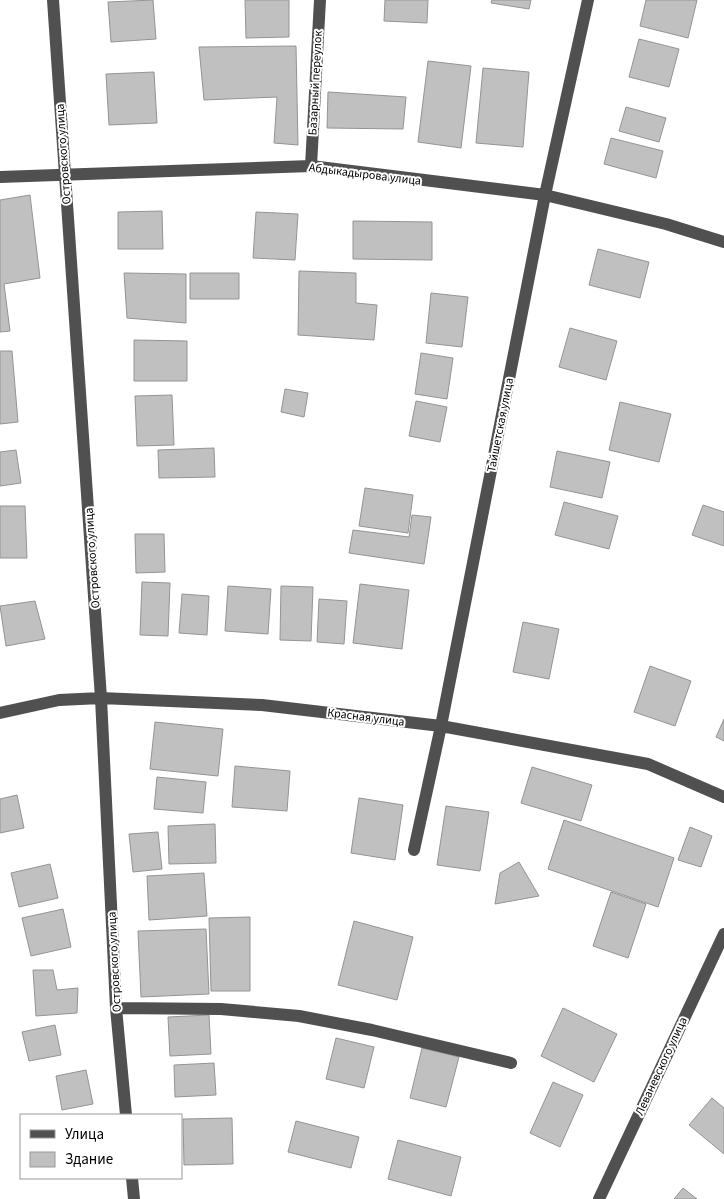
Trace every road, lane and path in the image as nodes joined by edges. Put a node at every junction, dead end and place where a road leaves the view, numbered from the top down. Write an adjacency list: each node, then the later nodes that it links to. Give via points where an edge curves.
1 (53, 0): 5 (street, Островского улица)
2 (320, 0): 4 (street, Базарный переулок)
3 (588, 0): 7 (street, Тайшетская улица)
4 (311, 166): 5 (street, Абдыкадырова улица); 7 (street, Абдыкадырова улица)
5 (65, 174): 6 (street, Абдыкадырова улица); 9 (street, Островского улица)
6 (0, 176)
7 (545, 195): 8 (street, Абдыкадырова улица, via 666,224); 11 (street, Тайшетская улица)
8 (724, 242)
9 (102, 698): 10 (street, Красная улица, via 59,700); 11 (street, Красная улица, via 262,705); 15 (street, Островского улица)
10 (0, 713)
11 (441, 726): 12 (street, Красная улица, via 648,764); 13 (street, Тайшетская улица)
12 (724, 797)
13 (414, 850)
14 (724, 934): 20 (street, Леваневского улица)
15 (116, 1008): 16 (street, via 221,1009 299,1016); 17 (street, Островского улица)
16 (511, 1063)
17 (126, 1114)
18 (132, 1179): 19 (street)
19 (134, 1199)
20 (599, 1199)

